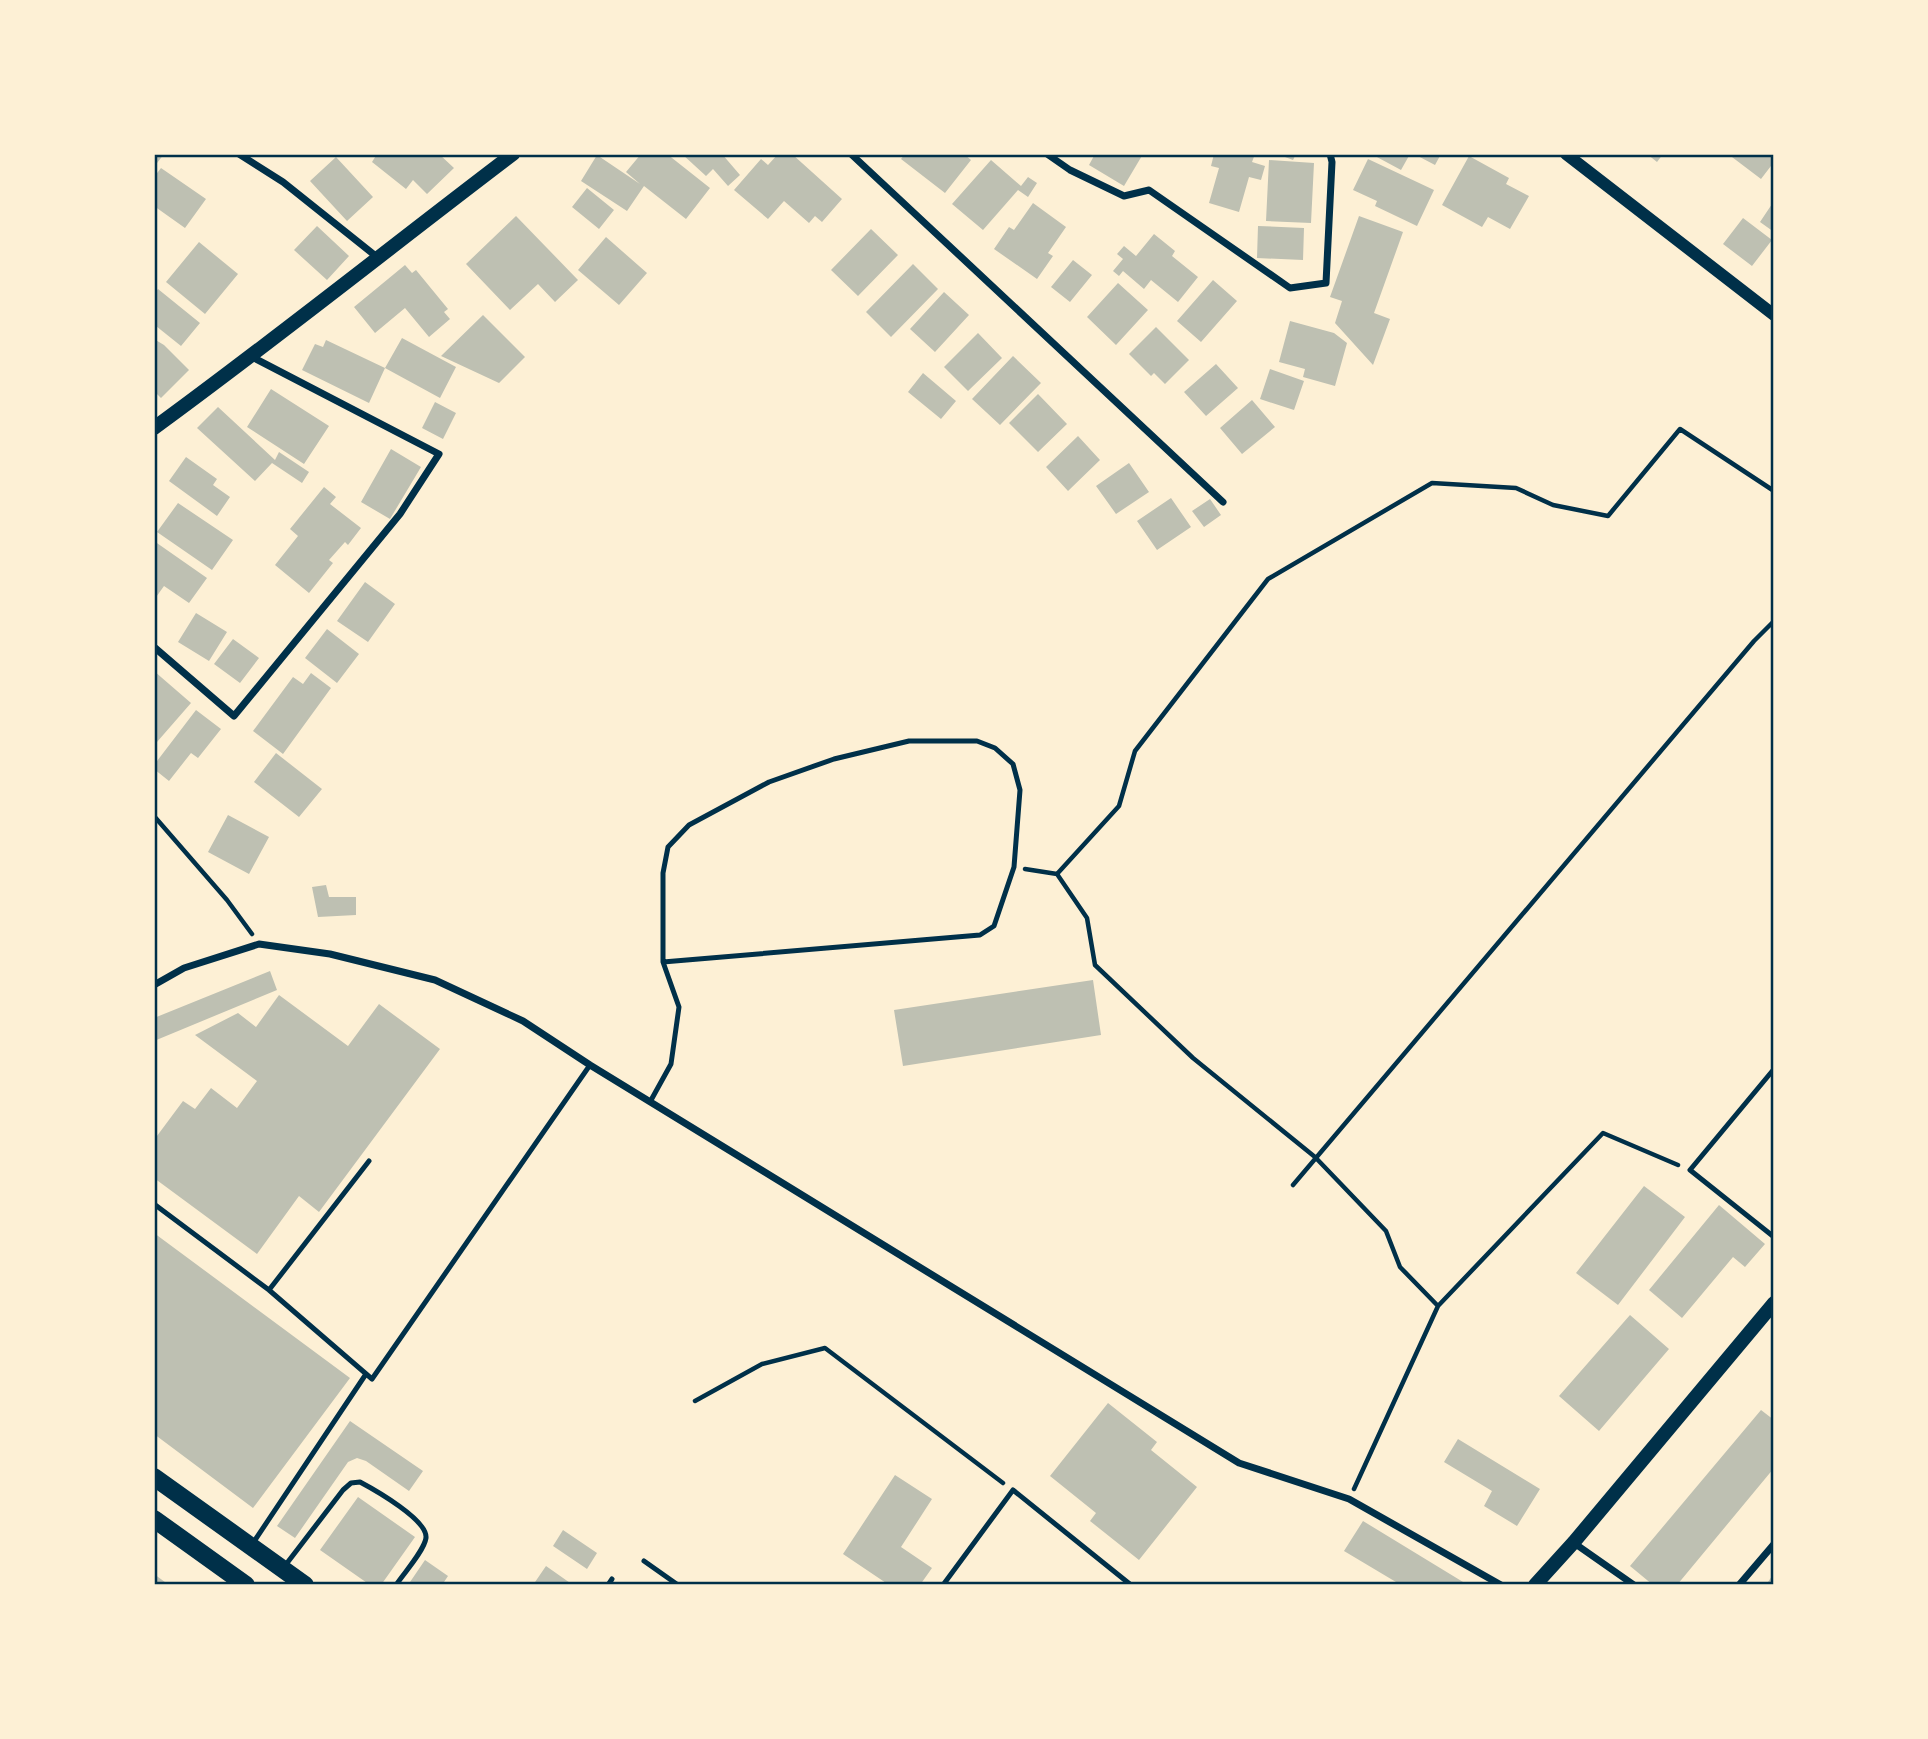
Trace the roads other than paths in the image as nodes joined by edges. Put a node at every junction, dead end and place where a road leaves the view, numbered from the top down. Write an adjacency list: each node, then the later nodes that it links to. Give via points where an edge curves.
1 (239, 154): 7 (street)
2 (513, 154): 7 (main road)
3 (851, 154): 11 (street)
4 (1047, 154): 5 (street, via 1124,196 1149,190 1290,288 1326,283)
5 (1330, 154)
6 (1566, 154): 8 (street)
7 (377, 257): 9 (main road)
8 (1774, 315)
9 (252, 357): 10 (main road); 12 (street, via 439,454 400,514 234,716)
10 (154, 428)
11 (1223, 502)
12 (154, 647)
13 (663, 962): 13 (lane, via 663,873 668,847 689,825 769,782 834,759 909,741 977,741 995,748 1013,764 1020,790 1014,867 994,926 980,935); 17 (lane, via 679,1007 671,1064)
14 (154, 985): 15 (street, via 184,968 259,944 330,954 435,980 523,1021)
15 (590, 1065): 17 (street); 23 (lane, via 372,1379)
16 (1774, 1069): 20 (lane, via 1690,1170)
17 (650, 1102): 37 (street, via 1239,1463 1349,1499)
18 (369, 1161): 21 (lane)
19 (154, 1204): 21 (lane)
20 (1774, 1237)
21 (269, 1290): 23 (lane)
22 (1774, 1303): 26 (main road)
23 (366, 1374): 28 (lane)
24 (154, 1477): 28 (main road)
25 (154, 1519): 31 (main road)
26 (1574, 1542): 38 (main road); 39 (street)
27 (1774, 1544): 40 (street)
28 (250, 1546): 30 (main road)
29 (644, 1561): 34 (lane)
30 (283, 1569): 32 (main road); 33 (lane, via 343,1489 360,1482 425,1529 426,1539)
31 (246, 1585)
32 (305, 1585)
33 (396, 1585)
34 (678, 1585)
35 (943, 1585): 36 (lane, via 1013,1490)
36 (1131, 1585)
37 (1501, 1585)
38 (1535, 1585)
39 (1634, 1585)
40 (1739, 1585)

